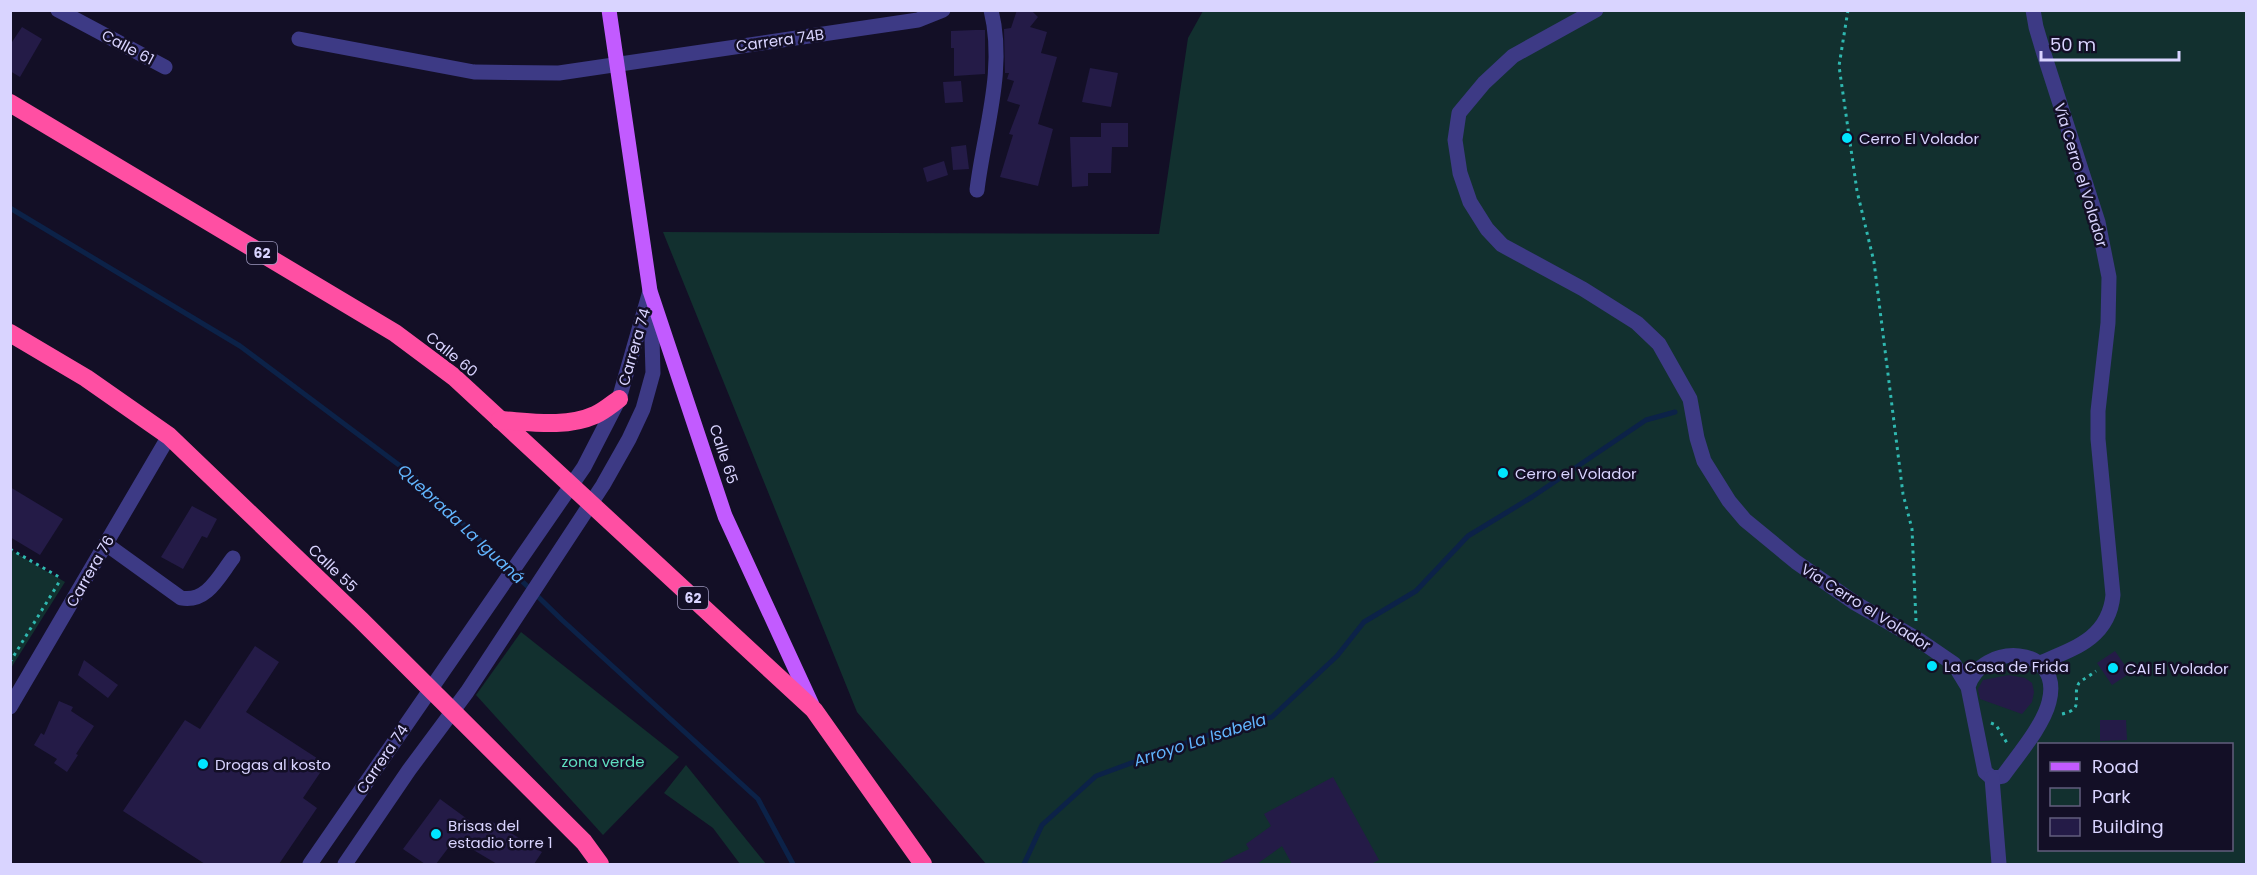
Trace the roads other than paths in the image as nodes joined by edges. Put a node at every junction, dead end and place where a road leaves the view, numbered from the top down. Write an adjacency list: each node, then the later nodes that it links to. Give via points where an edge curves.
1 (58, 10): 9 (street, Calle 61)
2 (609, 10): 8 (main road, Calle 65)
3 (942, 10): 8 (street, Carrera 74B, via 918,20)
4 (991, 10): 11 (street, via 995,80)
5 (1596, 10): 22 (street, Vía Cerro el Volador, via 1513,56 1460,113 1455,140 1470,202 1502,246 1610,306 1637,323 1659,344 1690,399 1704,461 1745,520 1836,590 1954,664)
6 (2033, 10): 21 (street, Vía Cerro el Volador, via 2098,222 2109,277 2098,439 2114,595 2105,625 2093,636)
7 (298, 39): 8 (street, Carrera 74B, via 474,72 559,73)
8 (616, 64): 12 (main road, Calle 65)
9 (165, 68)
10 (10, 103): 15 (highway, Calle 60 / 62, via 395,333 454,377)
11 (977, 189)
12 (650, 291): 14 (street, Carrera 74); 18 (street, Carrera 74, via 653,373 643,409 630,439); 25 (main road, Calle 65, via 725,516)
13 (10, 333): 16 (highway, Calle 55, via 86,378)
14 (620, 399): 15 (highway, via 595,415 574,421); 17 (street, Carrera 74)
15 (500, 420): 17 (highway, Calle 60 / 62)
16 (169, 436): 19 (street, Carrera 76); 23 (highway, Calle 55)
17 (571, 485): 18 (highway, Calle 60 / 62); 23 (street, Carrera 74)
18 (590, 503): 25 (highway, Calle 60 / 62); 26 (street, Carrera 74)
19 (105, 544): 20 (street, via 181,598 193,600 204,594); 24 (street, Carrera 76)
20 (233, 558)
21 (2040, 663): 22 (street, via 2026,657 1998,658 1983,664); 27 (street, via 2049,679 2047,709 2003,776)
22 (1968, 687): 27 (street, via 1985,772)
23 (431, 690): 26 (highway, Calle 55); 28 (street, Carrera 74)
24 (10, 707)
25 (814, 710): 31 (highway, Calle 65 / 62)
26 (453, 711): 29 (street, Carrera 74); 30 (highway, Calle 55, via 584,842)
27 (1992, 778): 32 (street)
28 (310, 864)
29 (345, 864)
30 (600, 864)
31 (923, 864)
32 (1999, 864)

